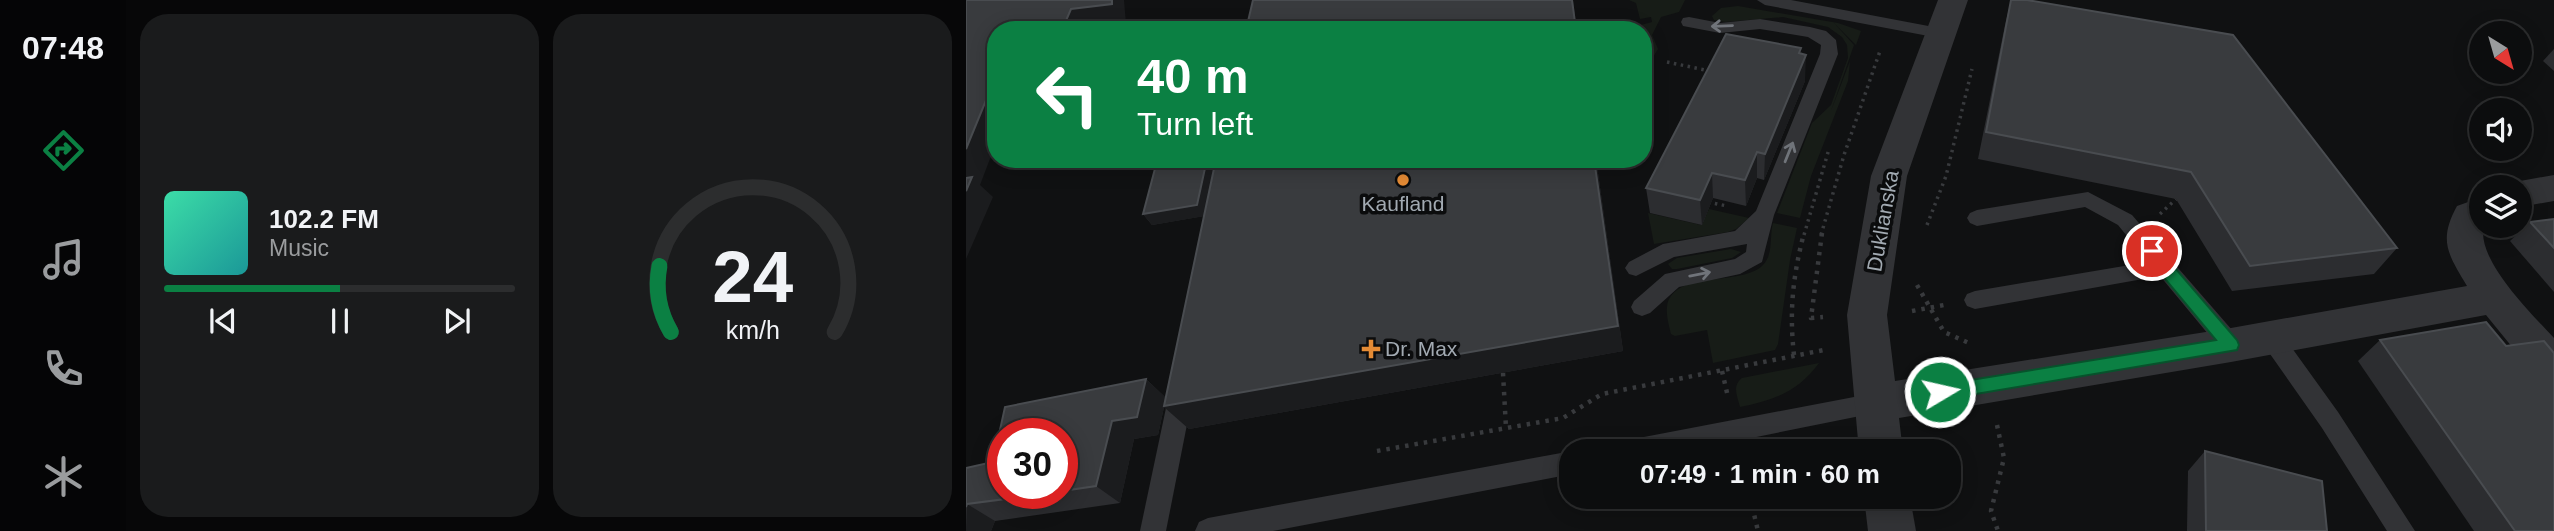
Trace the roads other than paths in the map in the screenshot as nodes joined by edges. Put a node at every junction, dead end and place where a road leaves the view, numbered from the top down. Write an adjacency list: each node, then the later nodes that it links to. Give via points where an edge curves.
1 (1765, 0): 2 (lane)
2 (1946, 16): 18 (street, Duklianska, via 1889,176 1867,315)
3 (1689, 22): 6 (lane, one-way to 3, via 1830,44 1810,32 1760,24 1720,27)
4 (2554, 188): 5 (street)
5 (2532, 192)
6 (1764, 215): 10 (lane, via 1741,238 1670,250); 13 (lane, one-way to 6, via 1673,280 1748,262 1755,256)
7 (1977, 218): 9 (lane, via 2088,200 2125,220)
8 (2469, 218): 11 (street, via 2464,231 2472,261)
9 (2165, 267): 12 (lane); 15 (lane)
10 (1636, 268)
11 (2496, 297): 14 (street); 16 (street)
12 (1975, 300)
13 (1642, 306)
14 (2271, 337): 15 (street); 26 (lane)
15 (2231, 345): 18 (street)
16 (2554, 368)
17 (1186, 372): 23 (lane)
18 (1875, 403): 19 (lane); 20 (street, Duklianska)
19 (1690, 439)
20 (1879, 439)
21 (1559, 464): 24 (lane)
22 (1889, 509): 25 (street)
23 (1153, 531)
24 (1208, 531)
25 (1892, 531)
26 (2402, 531)

